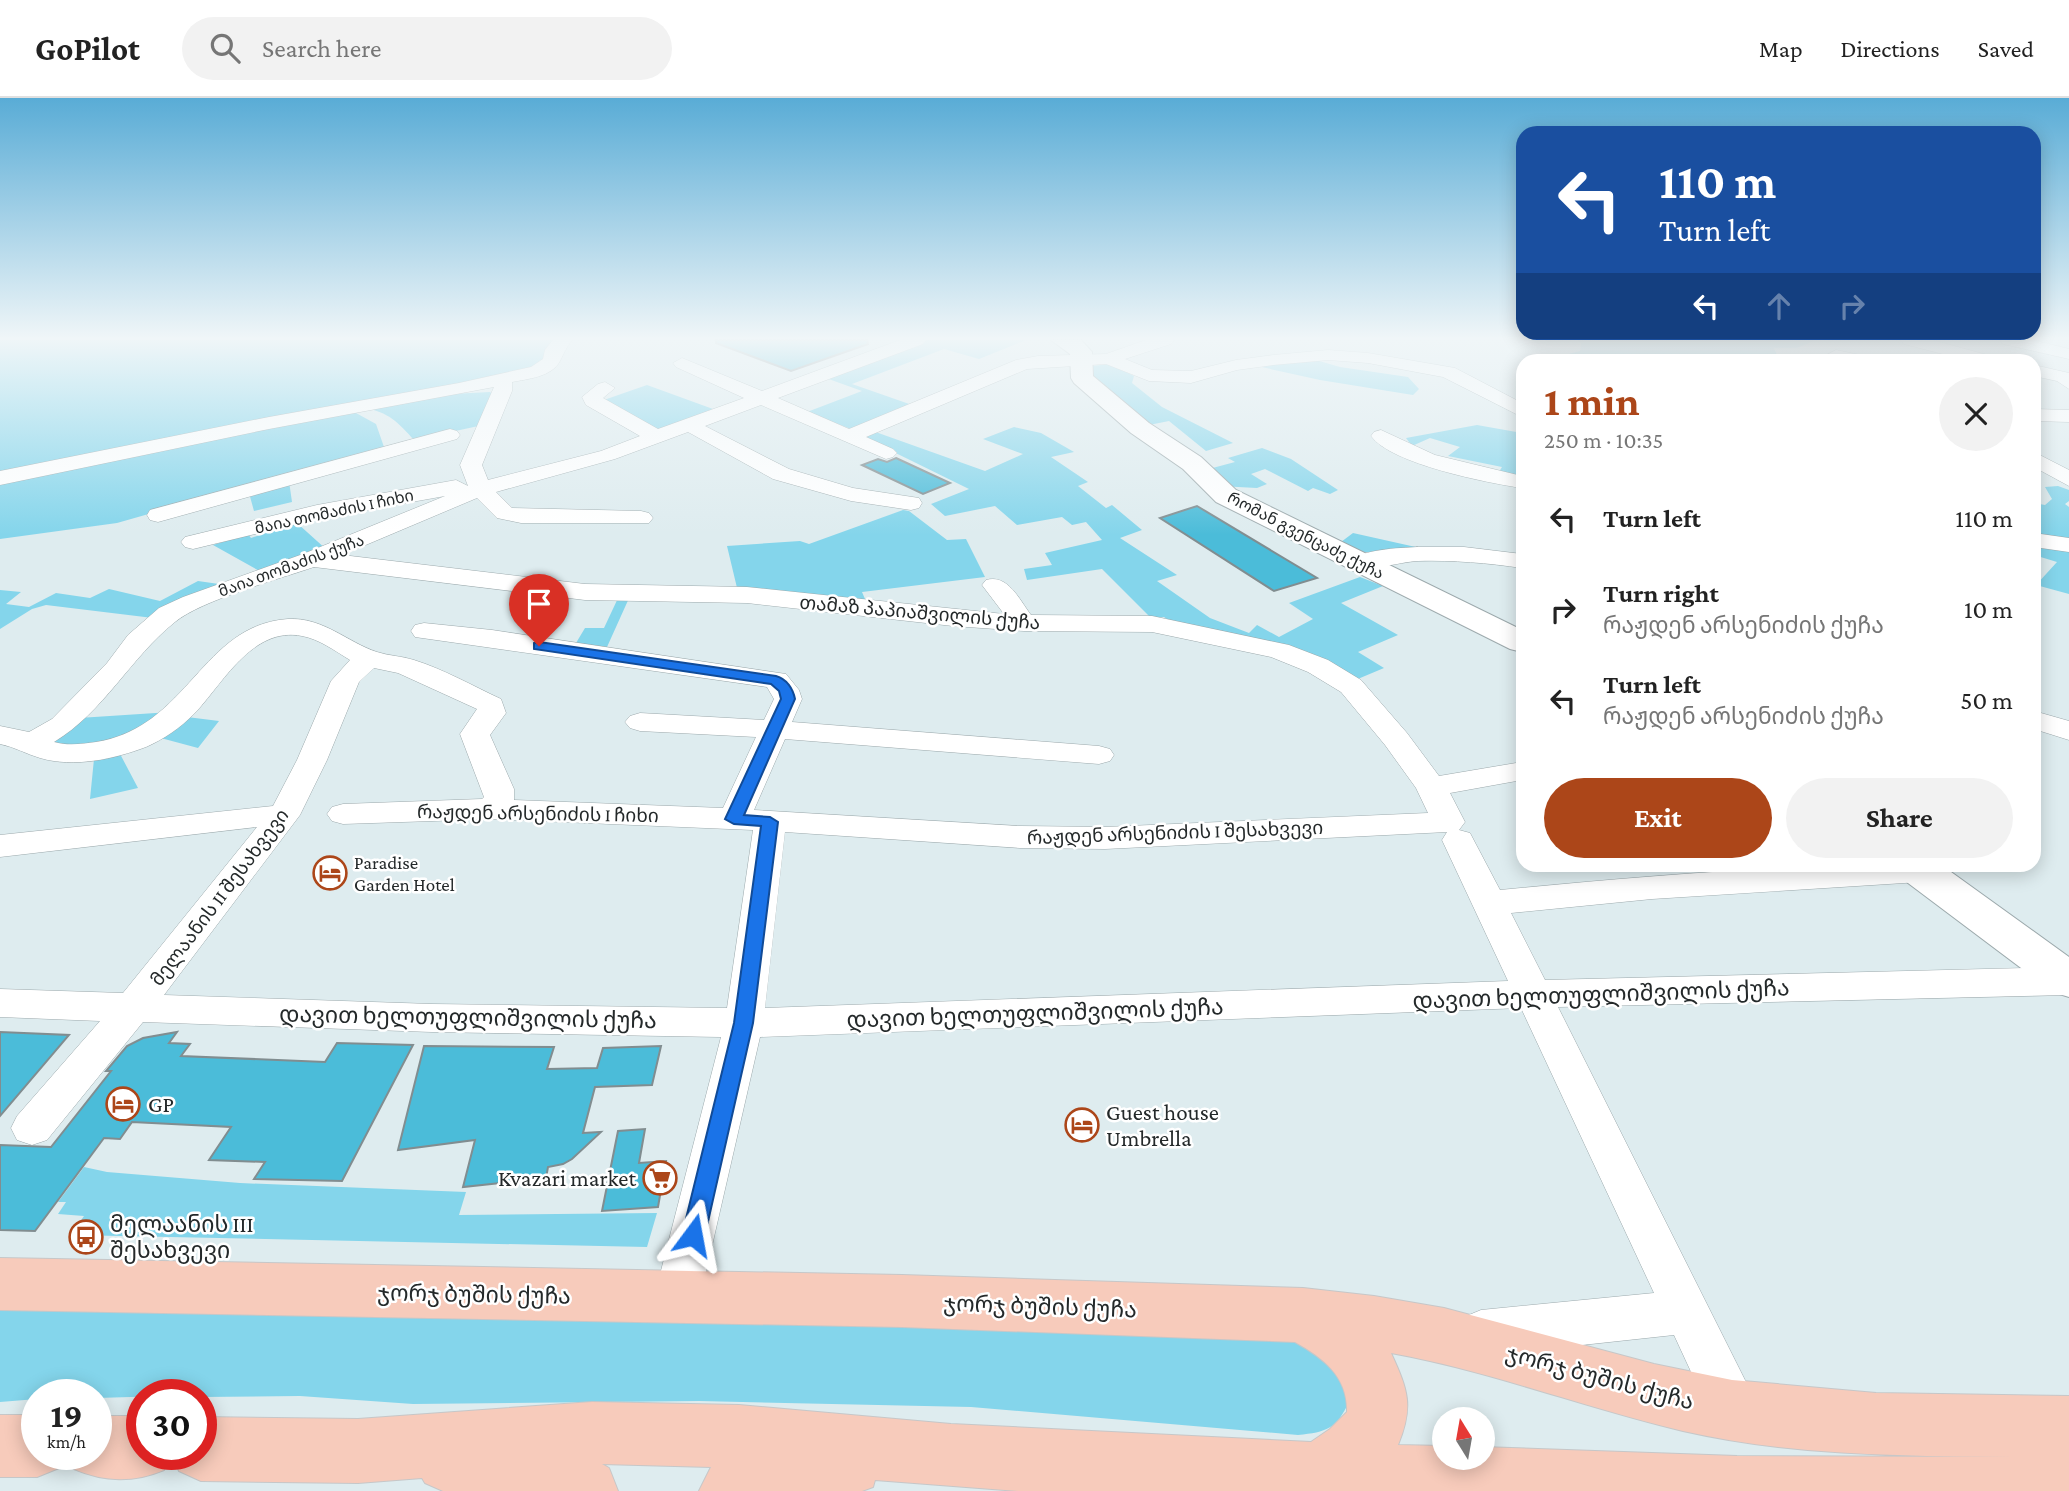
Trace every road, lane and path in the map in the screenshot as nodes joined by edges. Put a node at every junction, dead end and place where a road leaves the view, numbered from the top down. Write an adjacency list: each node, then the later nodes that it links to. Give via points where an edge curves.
1 (362, 405): 8 (street)
2 (496, 405): 23 (street, via 471,465)
3 (600, 405): 16 (street)
4 (740, 405): 12 (street)
5 (774, 405): 15 (street)
6 (924, 405): 15 (street)
7 (1113, 405): 32 (street, რომან გვენცაძე ქუჩა, via 1192,463 1226,496)
8 (329, 411): 17 (street, via 381,416); 20 (street)
9 (2041, 415): 10 (street)
10 (2064, 416): 11 (street)
11 (2041, 424)
12 (689, 425): 16 (street); 24 (street, via 755,463 801,481)
13 (450, 435): 17 (street)
14 (1381, 436): 22 (street, via 1395,446 1463,471)
15 (848, 437): 18 (street)
16 (658, 438): 23 (street, via 608,455)
17 (407, 445): 25 (street)
18 (886, 453)
19 (2041, 463): 21 (street)
20 (0, 478)
21 (2069, 479)
22 (1516, 481)
23 (477, 486): 26 (street, via 505,513); 28 (street, მაია თომაძის I ჩიხი, via 317,512); 30 (street, მაია თომაძის ქუჩა)
24 (911, 503)
25 (158, 515)
26 (641, 518)
27 (2041, 541): 29 (street)
28 (194, 542)
29 (2069, 545)
30 (312, 559): 34 (street, თამაზ პაპიაშვილის ქუჩა, via 585,592 747,595); 43 (street, მაია თომაძის ქუჩა, via 168,614 137,641 117,669 62,725)
31 (1516, 560): 32 (street, via 1398,555)
32 (1361, 563): 36 (street, რომან გვენცაძე ქუჩა)
33 (995, 585): 34 (street)
34 (1024, 623): 46 (street, თამაზ პაპიაშვილის ქუჩა, via 1152,624 1279,651 1318,666 1351,686)
35 (424, 631): 40 (street, via 776,680 788,699)
36 (1516, 639)
37 (369, 659): 43 (street, via 324,635 290,627 276,629 240,645 186,706 145,736 116,747 66,753 43,751); 47 (street, via 405,666 491,705 492,713 475,734 500,797); 49 (street, მელაანის II შესახვევი, via 345,681)
38 (640, 722): 40 (street)
39 (2041, 722): 41 (street)
40 (774, 729): 44 (street); 50 (street)
41 (2069, 731)
42 (0, 735): 43 (street)
43 (33, 743)
44 (1098, 755)
45 (1516, 772): 46 (street)
46 (1431, 787): 51 (street, თამაზ პაპიაშვილის ქუჩა)
47 (492, 809): 48 (street, რაჟდენ არსენიძის I ჩიხი); 50 (street, რაჟდენ არსენიძის I ჩიხი)
48 (343, 814)
49 (284, 815): 52 (street); 59 (street, მელაანის II შესახვევი)
50 (752, 820): 51 (street, რაჟდენ არსენიძის I შესახვევი, via 1020,837); 60 (street)
51 (1453, 831): 55 (street, თამაზ პაპიაშვილის ქუჩა)
52 (0, 846)
53 (1860, 872): 55 (street)
54 (1920, 872): 56 (street)
55 (1489, 903): 57 (street, თამაზ პაპიაშვილის ქუჩა)
56 (2069, 980): 57 (street, დავით ხელთუფლიშვილის ქუჩა)
57 (1534, 994): 60 (street, დავით ხელთუფლიშვილის ქუჩა); 64 (street, თამაზ პაპიაშვილის ქუჩა)
58 (0, 1003): 59 (street, დავით ხელთუფლიშვილის ქუჩა)
59 (134, 1008): 60 (street, დავით ხელთუფლიშვილის ქუჩა); 61 (street, მელაანის II შესახვევი)
60 (744, 1023): 63 (street)
61 (32, 1128)
62 (0, 1283): 63 (main road, ჯორჯ ბუშის ქუჩა)
63 (677, 1298): 65 (main road, ჯორჯ ბუშის ქუჩა)
64 (1687, 1312): 66 (street); 67 (street, თამაზ პაპიაშვილის ქუჩა)
65 (1303, 1315): 66 (main road, ჯორჯ ბუშის ქუჩა); 74 (main road, via 1345,1341 1364,1365 1376,1387 1379,1412 1373,1431 1360,1446)
66 (1446, 1336): 67 (main road, ჯორჯ ბუშის ქუჩა, via 1684,1401)
67 (1735, 1410): 68 (main road, ჯორჯ ბუშის ქუჩა, via 1864,1424)
68 (2069, 1427)
69 (0, 1446): 70 (main road)
70 (21, 1446)
71 (217, 1449): 72 (main road)
72 (358, 1451): 73 (main road, via 592,1433 739,1436); 76 (main road, via 533,1471 564,1478)
73 (951, 1456): 74 (main road); 77 (main road, via 784,1470 744,1482)
74 (1318, 1474): 75 (main road, via 1737,1488)
75 (2069, 1490)
76 (586, 1491)
77 (731, 1491)

